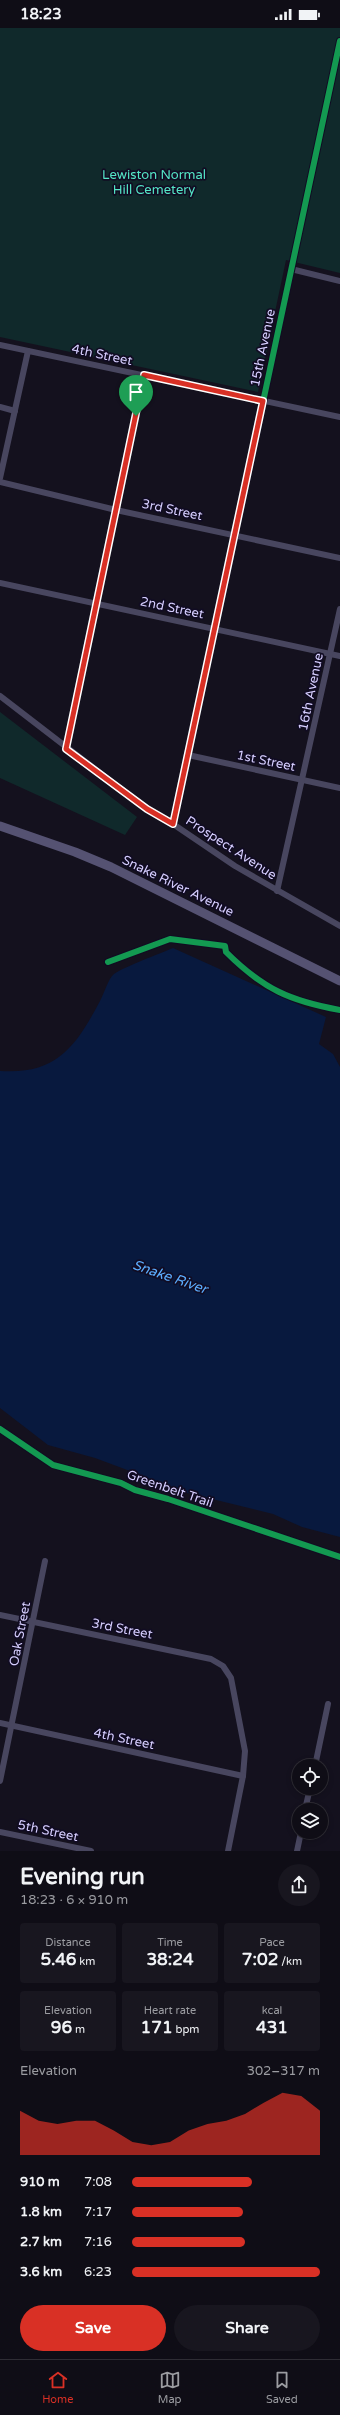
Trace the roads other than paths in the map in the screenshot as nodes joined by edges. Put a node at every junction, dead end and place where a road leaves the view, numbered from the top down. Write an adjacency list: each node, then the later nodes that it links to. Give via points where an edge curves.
1 (340, 41): 2 (street, 15th Avenue)
2 (291, 268): 3 (street); 7 (street, 15th Avenue)
3 (340, 281)
4 (0, 345): 5 (street, 4th Street)
5 (28, 351): 6 (street, 4th Street); 9 (street)
6 (144, 375): 7 (street, 4th Street); 13 (street)
7 (263, 401): 10 (street, 4th Street); 14 (street, 15th Avenue)
8 (0, 407): 9 (street)
9 (15, 411): 11 (street)
10 (340, 417)
11 (0, 478)
12 (0, 482): 13 (street, 3rd Street)
13 (116, 510): 14 (street, 3rd Street); 17 (street)
14 (234, 534): 15 (street, 3rd Street); 19 (street, 15th Avenue)
15 (340, 558)
16 (0, 583): 17 (street, 2nd Street)
17 (96, 603): 19 (street, 2nd Street); 23 (street)
18 (340, 609): 20 (street, 16th Avenue)
19 (214, 629): 20 (street, 2nd Street); 24 (street, 15th Avenue)
20 (330, 654): 21 (street, 2nd Street); 25 (street, 16th Avenue)
21 (340, 656)
22 (0, 696): 23 (street, Prospect Avenue)
23 (66, 749): 27 (street, Prospect Avenue, via 147,809)
24 (188, 755): 25 (street, 1st Street); 27 (street, 15th Avenue)
25 (304, 780): 26 (street, 1st Street); 29 (street, 16th Avenue)
26 (340, 788)
27 (173, 824): 29 (street, Prospect Avenue)
28 (0, 826): 31 (main road, Snake River Avenue, via 110,867)
29 (277, 891): 30 (street, Prospect Avenue)
30 (340, 926)
31 (340, 981)
32 (45, 1560): 34 (street, Oak Street)
33 (0, 1615): 34 (street, 3rd Street)
34 (34, 1622): 37 (street, Oak Street); 39 (street, 3rd Street, via 211,1659 224,1666 231,1678 245,1751)
35 (328, 1704): 38 (street)
36 (0, 1723): 37 (street, 4th Street)
37 (12, 1726): 39 (street, 4th Street); 40 (street, Oak Street)
38 (316, 1759)
39 (243, 1776): 44 (street)
40 (0, 1781)
41 (0, 1832): 43 (street, 5th Street)
42 (300, 1839): 45 (street)
43 (91, 1851)
44 (228, 1851)
45 (297, 1851)

